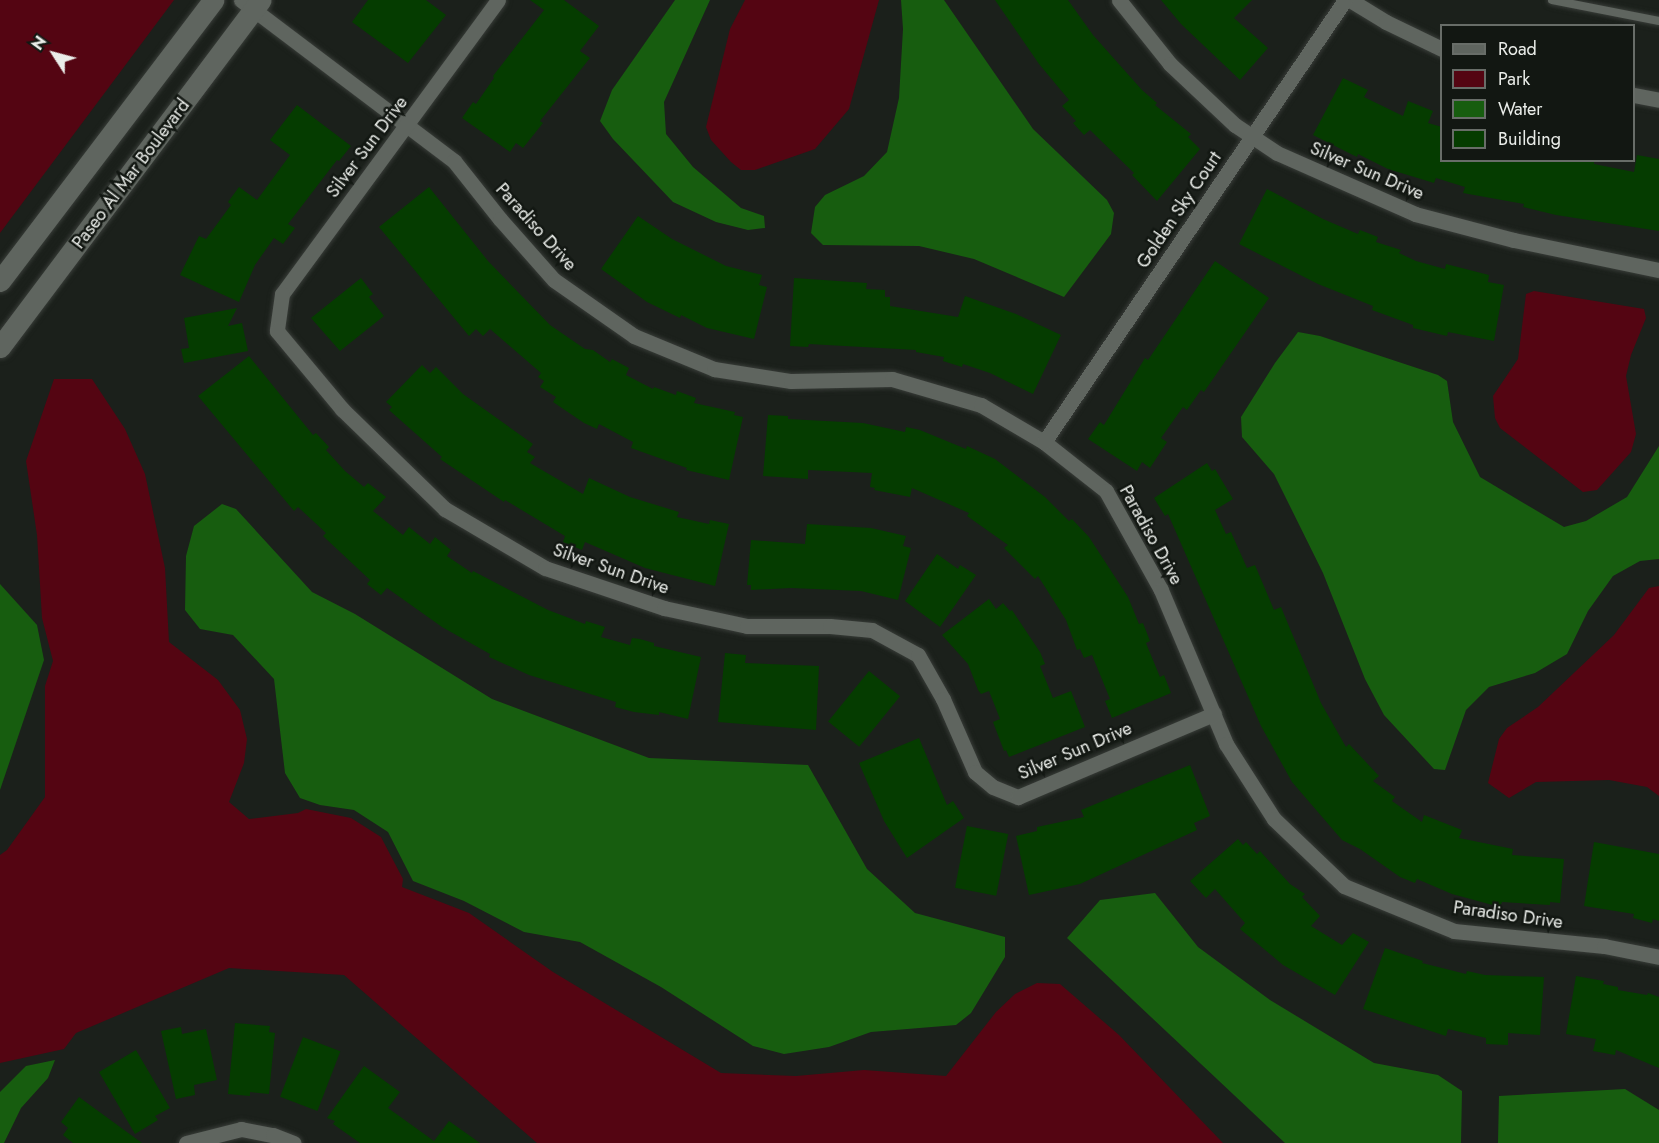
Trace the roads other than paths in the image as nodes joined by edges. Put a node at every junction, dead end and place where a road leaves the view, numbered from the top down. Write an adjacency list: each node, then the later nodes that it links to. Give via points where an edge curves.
1 (213, 0): 15 (main road)
2 (498, 0): 12 (street, Silver Sun Drive)
3 (1119, 0): 13 (street, Silver Sun Drive, via 1170,64)
4 (1345, 0): 13 (street, Golden Sky Court)
5 (1350, 0): 9 (street)
6 (1552, 0): 8 (lane)
7 (252, 3): 12 (street, Paradiso Drive); 16 (main road, Paseo Al Mar Boulevard)
8 (1659, 21)
9 (1440, 48)
10 (1635, 95): 11 (street)
11 (1659, 100)
12 (407, 127): 17 (street, Paradiso Drive, via 454,161 554,280 634,336 714,369 791,381 892,379 981,405); 18 (street, Silver Sun Drive, via 282,294 277,331 342,409 445,509 545,568 664,608 747,626 872,630 918,655 943,699 975,772 993,787 1018,797)
13 (1252, 137): 14 (street, Silver Sun Drive, via 1277,153 1415,214 1514,240); 17 (street, Golden Sky Court)
14 (1659, 270)
15 (0, 281)
16 (0, 347)
17 (1044, 442): 18 (street, Paradiso Drive, via 1106,491 1161,590)
18 (1214, 714): 19 (street, Paradiso Drive, via 1226,744 1274,819 1344,886 1454,931 1604,946)
19 (1659, 957)
20 (186, 1143): 21 (street, via 242,1129)
21 (294, 1143)

